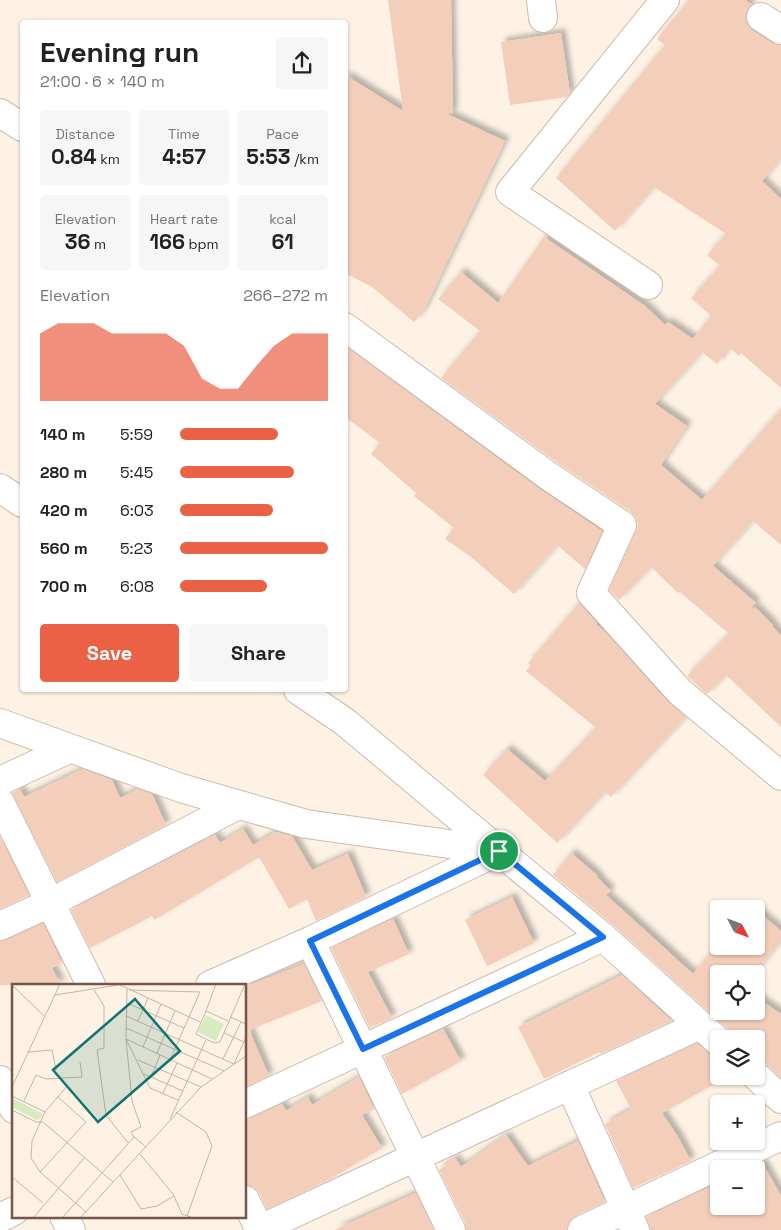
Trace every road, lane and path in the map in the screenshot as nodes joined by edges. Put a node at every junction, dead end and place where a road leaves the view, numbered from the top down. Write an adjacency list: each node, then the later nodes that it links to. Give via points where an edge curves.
1 (665, 0): 4 (street, via 510,192)
2 (0, 113): 3 (street)
3 (20, 126)
4 (648, 285)
5 (348, 328): 11 (street, via 622,525 591,593 680,692)
6 (0, 488): 7 (street)
7 (20, 502)
8 (301, 692): 15 (street, via 345,722)
9 (0, 723): 10 (street)
10 (68, 749): 12 (street); 14 (street)
11 (781, 776)
12 (0, 781)
13 (0, 802): 16 (street)
14 (238, 805): 15 (street, via 306,824); 16 (street)
15 (499, 851): 18 (street); 19 (street)
16 (50, 903): 17 (street); 20 (street)
17 (0, 926)
18 (603, 937): 22 (street); 23 (street)
19 (310, 941): 21 (street); 23 (street)
20 (90, 984)
21 (212, 984)
22 (709, 1034): 27 (street)
23 (363, 1049): 29 (street); 32 (street)
24 (12, 1072): 25 (street)
25 (0, 1079): 30 (street)
26 (765, 1084): 28 (street)
27 (570, 1085): 32 (street); 37 (street)
28 (781, 1099)
29 (246, 1104)
30 (12, 1105)
31 (781, 1136): 37 (street)
32 (415, 1157): 39 (street); 40 (street)
33 (246, 1202): 39 (street)
34 (12, 1212): 35 (street)
35 (0, 1218)
36 (65, 1218): 38 (street)
37 (630, 1220): 41 (street)
38 (71, 1230)
39 (259, 1230)
40 (451, 1230)
41 (582, 1230)

